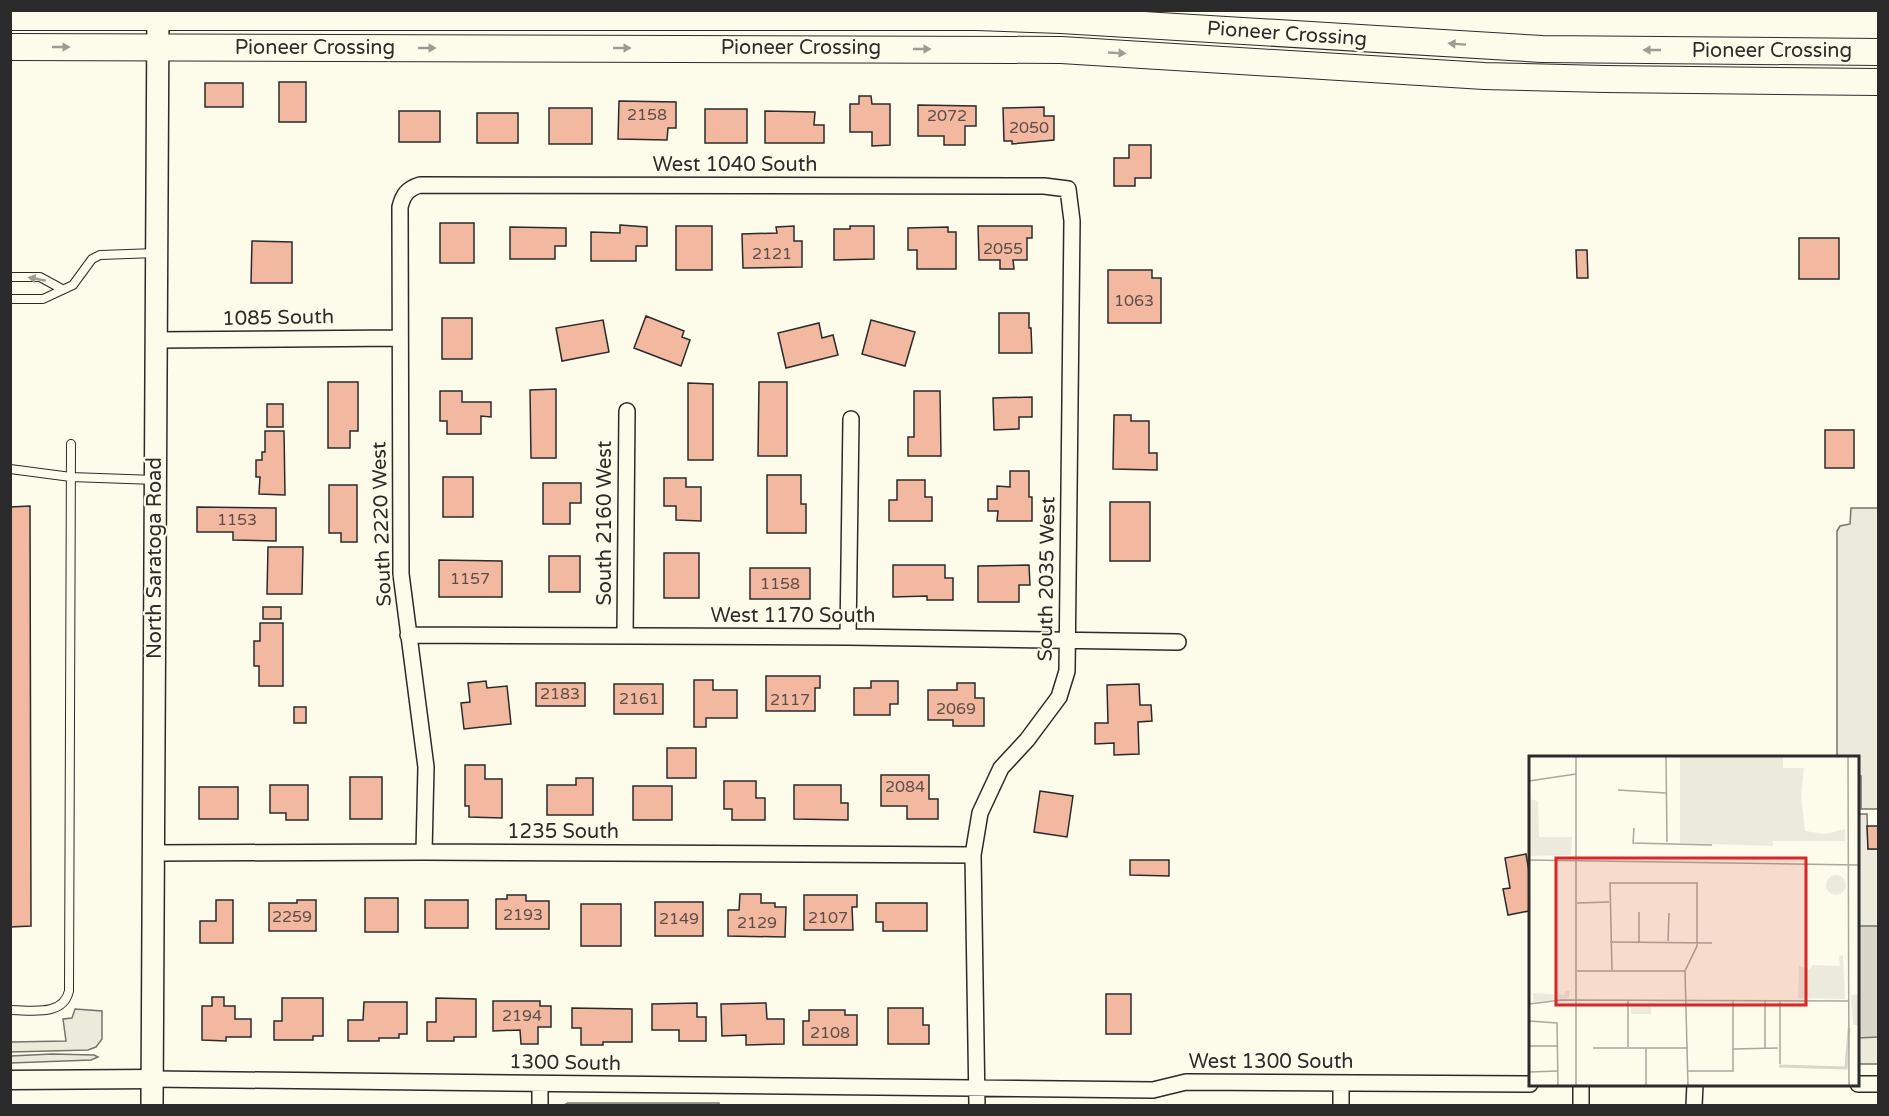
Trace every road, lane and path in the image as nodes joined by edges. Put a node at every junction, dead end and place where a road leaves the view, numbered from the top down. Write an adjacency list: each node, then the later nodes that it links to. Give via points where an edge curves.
1 (158, 14): 2 (highway, Pioneer Crossing); 4 (main road, North Saratoga Road); 5 (highway, Pioneer Crossing, one-way to 1, via 1542,49 976,17)
2 (10, 17)
3 (10, 47): 4 (highway, Pioneer Crossing, one-way to 4)
4 (158, 47): 6 (highway, Pioneer Crossing, one-way to 6, via 1060,50 1484,76); 9 (main road, North Saratoga Road)
5 (1878, 52)
6 (1878, 82)
7 (1068, 189): 8 (street, West 1040 South, via 420,185); 24 (street, South 2035 West, via 1072,221)
8 (405, 194): 13 (street, South 2220 West, via 400,207)
9 (157, 253): 11 (lane, via 100,255 92,259 73,285); 14 (main road, North Saratoga Road)
10 (10, 278): 11 (lane, one-way to 10, via 40,278)
11 (62, 289): 12 (lane, via 43,299)
12 (10, 299)
13 (400, 338): 14 (street, 1085 South); 21 (street, South 2220 West, via 401,574)
14 (156, 340): 20 (main road, North Saratoga Road)
15 (627, 411): 22 (street, South 2160 West)
16 (851, 418): 23 (street)
17 (71, 444): 19 (lane)
18 (10, 469): 19 (lane)
19 (71, 477): 20 (lane); 29 (lane, via 69,991 55,1009)
20 (155, 480): 27 (main road, North Saratoga Road)
21 (408, 635): 22 (street, West 1170 South); 26 (street, South 2220 West, via 426,767)
22 (625, 636): 23 (street, West 1170 South)
23 (848, 637): 24 (street, West 1170 South)
24 (1068, 640): 25 (street, West 1170 South); 28 (street, South 2035 West, via 1067,671 1059,697 1001,768 980,813)
25 (1178, 642)
26 (424, 852): 27 (street, 1235 South); 28 (street, 1235 South)
27 (153, 853): 30 (main road, North Saratoga Road)
28 (973, 855): 39 (street, South 2035 West)
29 (10, 1010)
30 (152, 1079): 31 (street); 33 (street, 1300 South); 40 (main road, North Saratoga Road)
31 (10, 1080)
32 (1341, 1083): 34 (street, West 1300 South); 39 (street, West 1300 South, via 1186,1082 1153,1090); 43 (street)
33 (540, 1084): 39 (street, 1300 South); 41 (street)
34 (1529, 1084)
35 (1859, 1084): 36 (street)
36 (1878, 1084)
37 (1579, 1086): 44 (street)
38 (1695, 1086): 45 (street)
39 (977, 1087): 42 (street, South 2035 West)
40 (152, 1106)
41 (540, 1106)
42 (977, 1106)
43 (1341, 1106)
44 (1581, 1106)
45 (1695, 1106)

